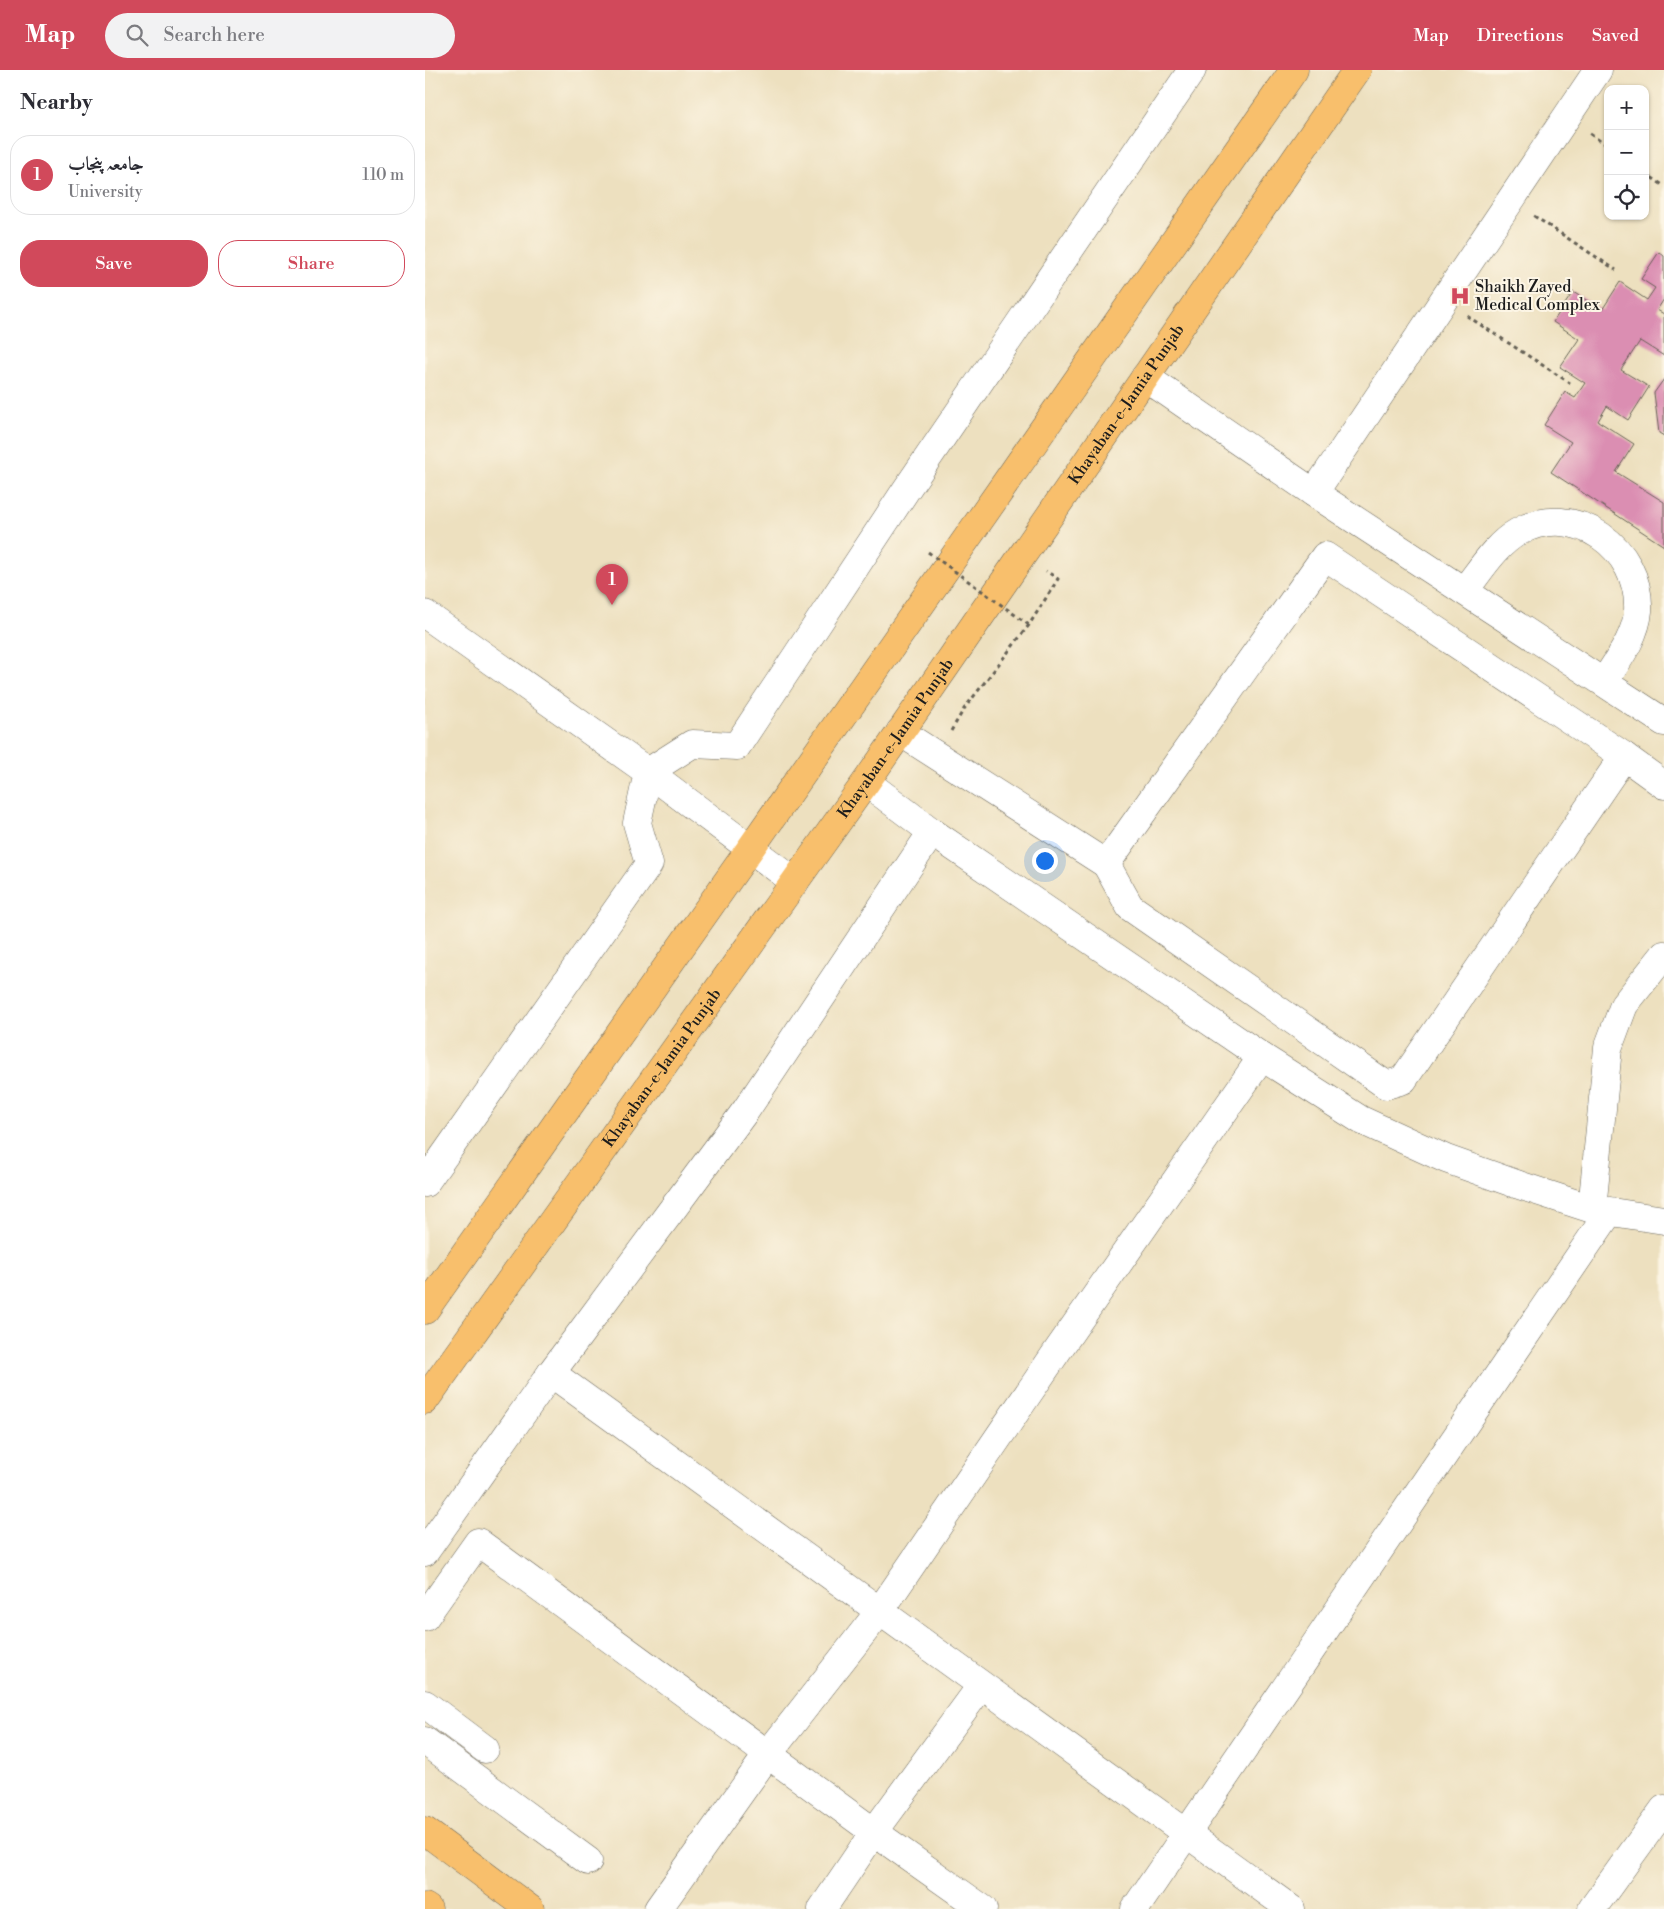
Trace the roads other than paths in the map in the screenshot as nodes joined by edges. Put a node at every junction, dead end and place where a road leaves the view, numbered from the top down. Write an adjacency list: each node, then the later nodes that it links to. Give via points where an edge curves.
1 (1191, 70): 13 (street, via 737,746 692,744)
2 (1294, 70): 17 (main road)
3 (1357, 70): 5 (main road, Khayaban-e-Jamia Punjab)
4 (1598, 70): 6 (street)
5 (1145, 377): 6 (street); 11 (main road, Khayaban-e-Jamia Punjab)
6 (1313, 494): 7 (street)
7 (1464, 591): 9 (street); 9 (street, via 1502,544 1518,532 1536,525 1575,524 1610,542 1633,574 1638,612 1634,632)
8 (425, 614): 13 (street)
9 (1604, 682): 10 (street)
10 (1664, 722)
11 (900, 732): 14 (main road, Khayaban-e-Jamia Punjab); 18 (street)
12 (1625, 756): 15 (street); 18 (street, via 1325,556); 18 (street, via 1403,1080 1386,1084 1130,907)
13 (648, 772): 17 (street); 22 (street, via 637,823 649,864)
14 (866, 782): 16 (street); 19 (main road, Khayaban-e-Jamia Punjab)
15 (1664, 785)
16 (932, 832): 21 (street); 26 (street, via 746,1110)
17 (750, 849): 19 (street); 25 (main road)
18 (1107, 864)
19 (795, 882): 27 (main road, Khayaban-e-Jamia Punjab)
20 (1664, 955): 23 (street, via 1623,1006 1608,1048)
21 (1262, 1058): 23 (street, via 1361,1120 1446,1159); 29 (street)
22 (425, 1183)
23 (1601, 1210): 24 (street); 39 (street)
24 (1664, 1220)
25 (425, 1310)
26 (551, 1373): 28 (street); 29 (street)
27 (425, 1400)
28 (425, 1552)
29 (880, 1611): 31 (street); 35 (street)
30 (425, 1617): 35 (street, via 478,1542)
31 (981, 1686): 38 (street); 39 (street)
32 (425, 1704): 34 (street)
33 (425, 1742): 40 (street)
34 (485, 1749)
35 (768, 1754): 38 (street); 42 (street)
36 (1664, 1809): 47 (street)
37 (425, 1831): 41 (main road)
38 (874, 1832): 43 (street); 44 (street)
39 (1187, 1834): 45 (street); 46 (street)
40 (588, 1861)
41 (530, 1909)
42 (658, 1909)
43 (822, 1909)
44 (983, 1909)
45 (1135, 1909)
46 (1291, 1909)
47 (1592, 1909)

